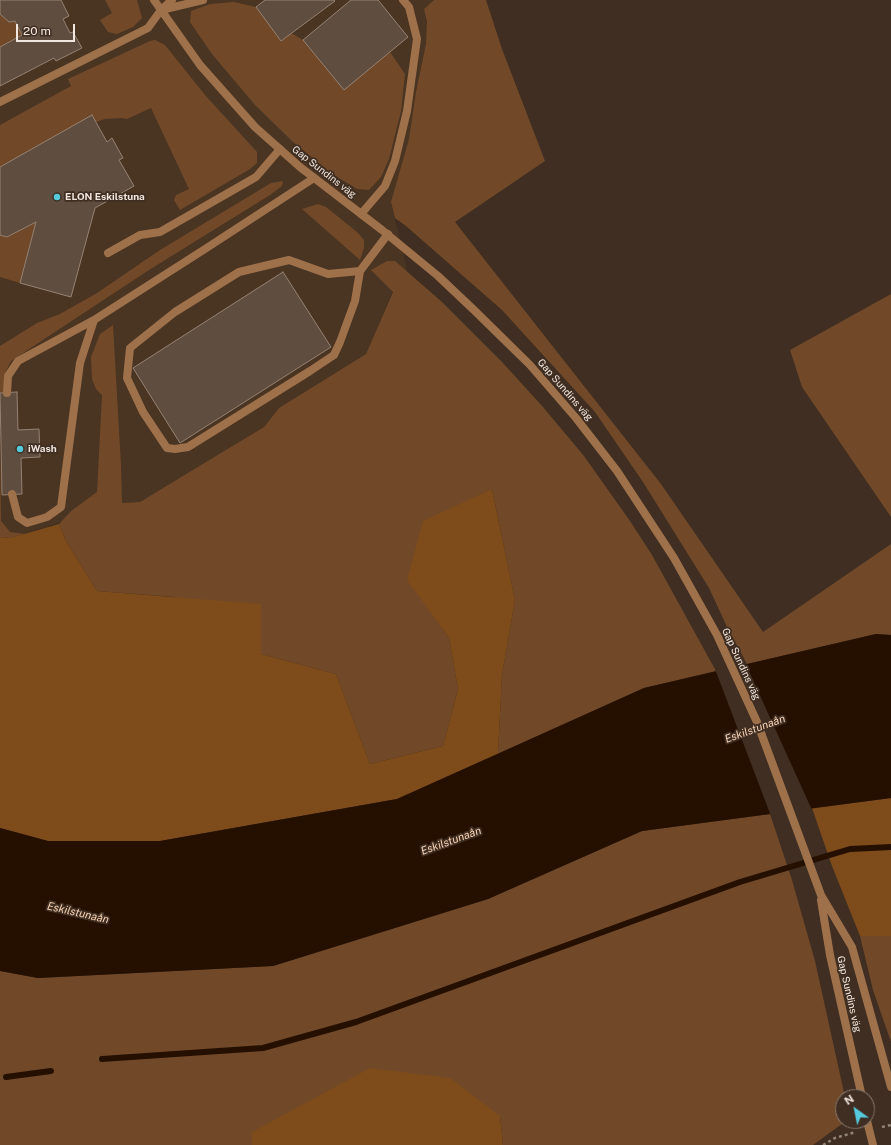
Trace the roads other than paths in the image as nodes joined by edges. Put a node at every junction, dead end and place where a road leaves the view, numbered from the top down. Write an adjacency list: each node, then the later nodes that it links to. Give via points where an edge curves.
1 (154, 0): 5 (street, Gap Sundins väg)
2 (172, 0): 5 (street)
3 (203, 0): 5 (street)
4 (403, 0): 9 (street, via 409,7 417,39 407,111 395,162 385,186)
5 (160, 10): 6 (street, via 148,28); 7 (street, Gap Sundins väg, via 200,65 255,127)
6 (0, 102)
7 (280, 149): 8 (street, Gap Sundins väg); 11 (street, via 256,177 160,232 140,235)
8 (314, 178): 9 (street, Gap Sundins väg); 13 (street)
9 (361, 214): 10 (street, Gap Sundins väg)
10 (388, 234): 12 (street); 16 (street, Gap Sundins väg, via 438,276 530,364 617,471 653,524 717,635 757,722)
11 (108, 253)
12 (360, 271): 12 (street, via 328,274 289,260 239,272 175,312 130,348 127,378 143,412 167,448 175,450 188,447 334,355 355,300)
13 (94, 320): 14 (street, via 18,361 8,376); 15 (street, via 80,363 61,507 47,517 27,523 18,517)
14 (7, 392)
15 (12, 494)
16 (821, 895): 17 (street, Gap Sundins väg, via 852,948); 18 (street, Gap Sundins väg, via 830,955)
17 (891, 1087)
18 (860, 1089)
19 (869, 1129): 20 (street)
20 (873, 1145)

